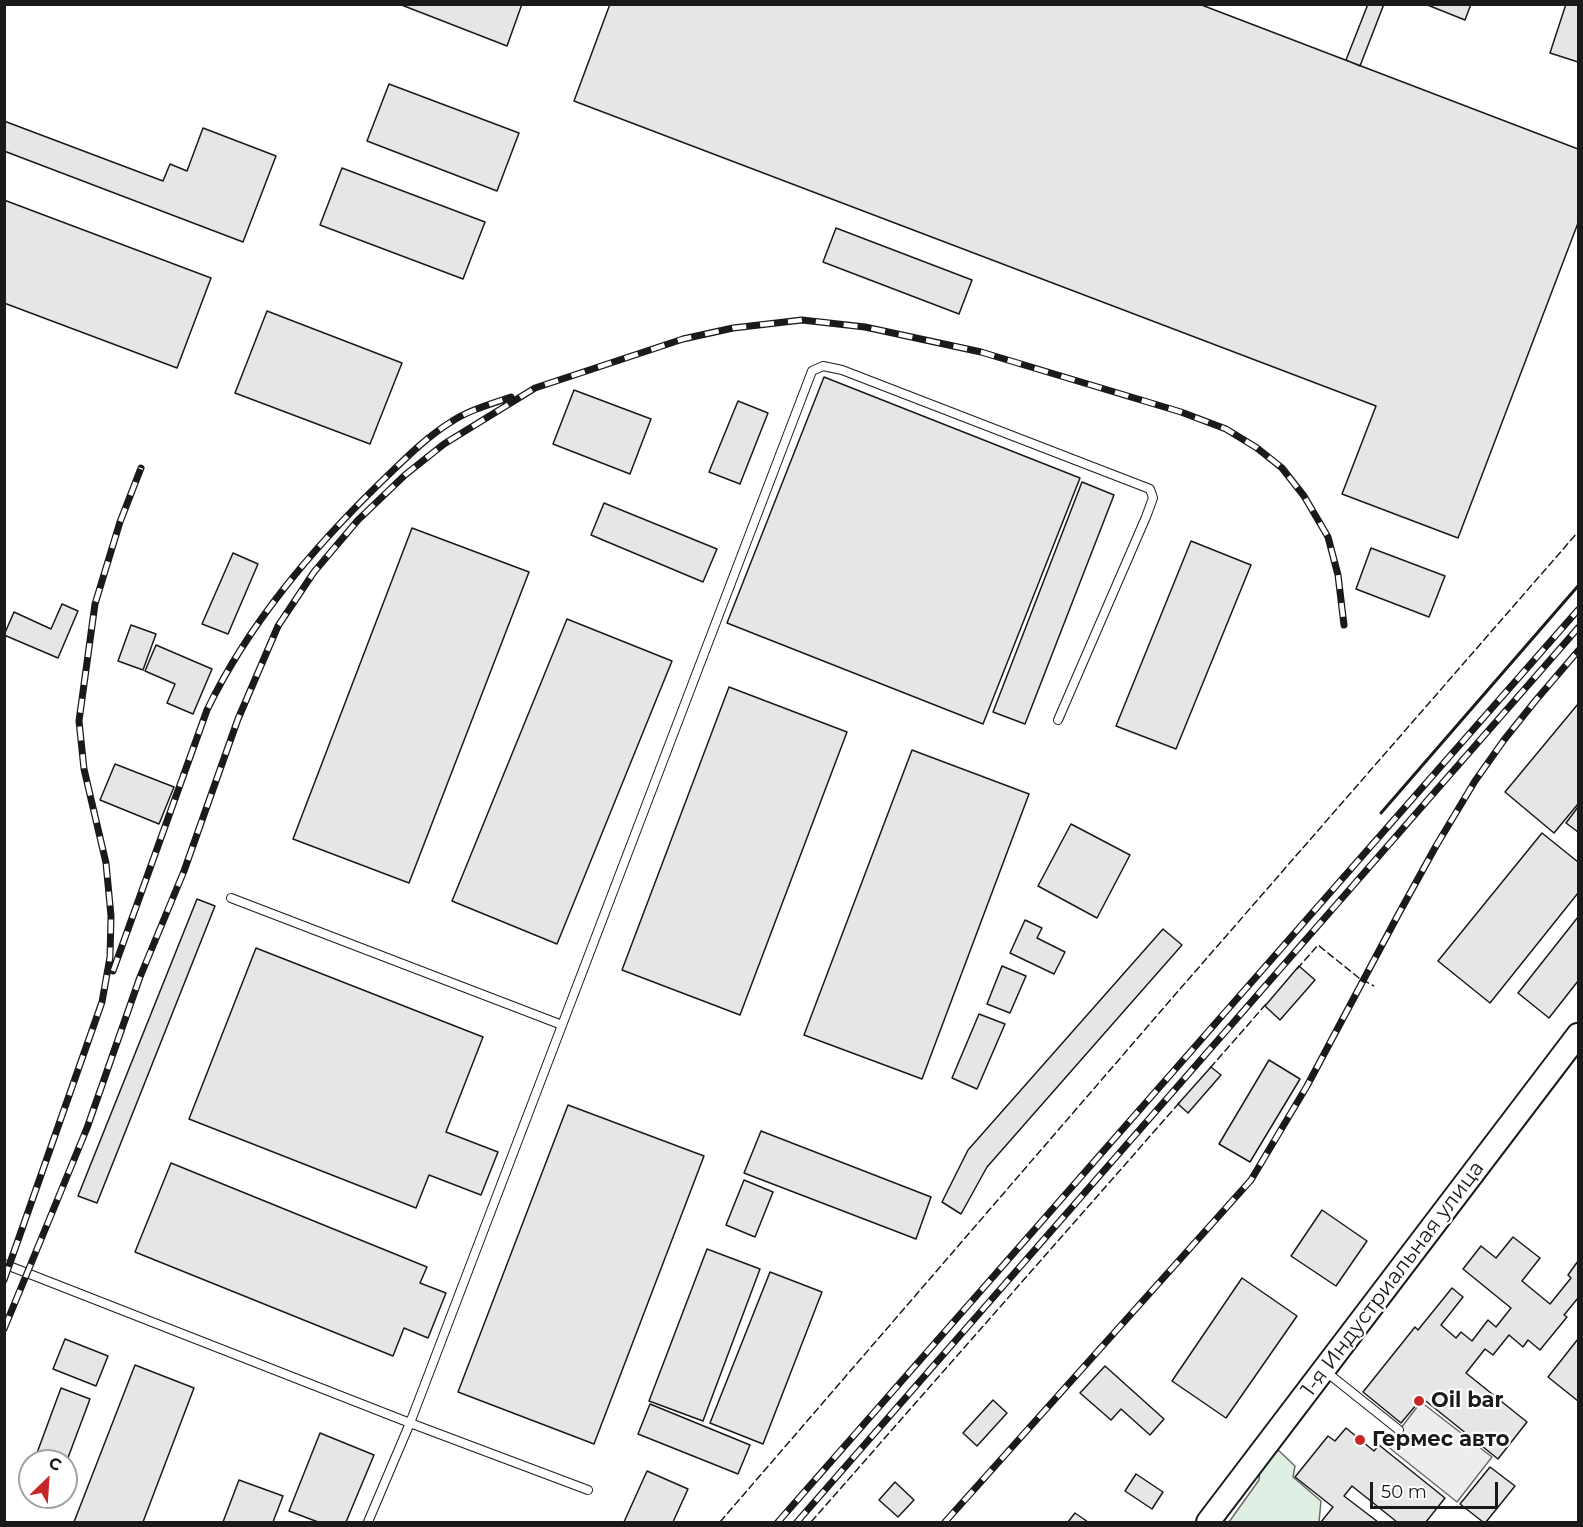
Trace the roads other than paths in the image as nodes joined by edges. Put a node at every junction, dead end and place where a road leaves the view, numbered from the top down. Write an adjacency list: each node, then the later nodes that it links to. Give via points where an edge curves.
1 (1058, 720): 3 (lane, via 1146,517 1153,498 1150,489 842,370 823,366 812,371)
2 (231, 898): 3 (lane)
3 (562, 1025): 7 (lane)
4 (1578, 1035): 6 (main road, 1-я Индустриальная улица)
5 (4, 1264): 7 (lane)
6 (1324, 1370): 8 (lane); 11 (main road, 1-я Индустриальная улица)
7 (410, 1423): 9 (lane); 10 (lane)
8 (1399, 1430)
9 (588, 1491)
10 (368, 1522)
11 (1208, 1522)

